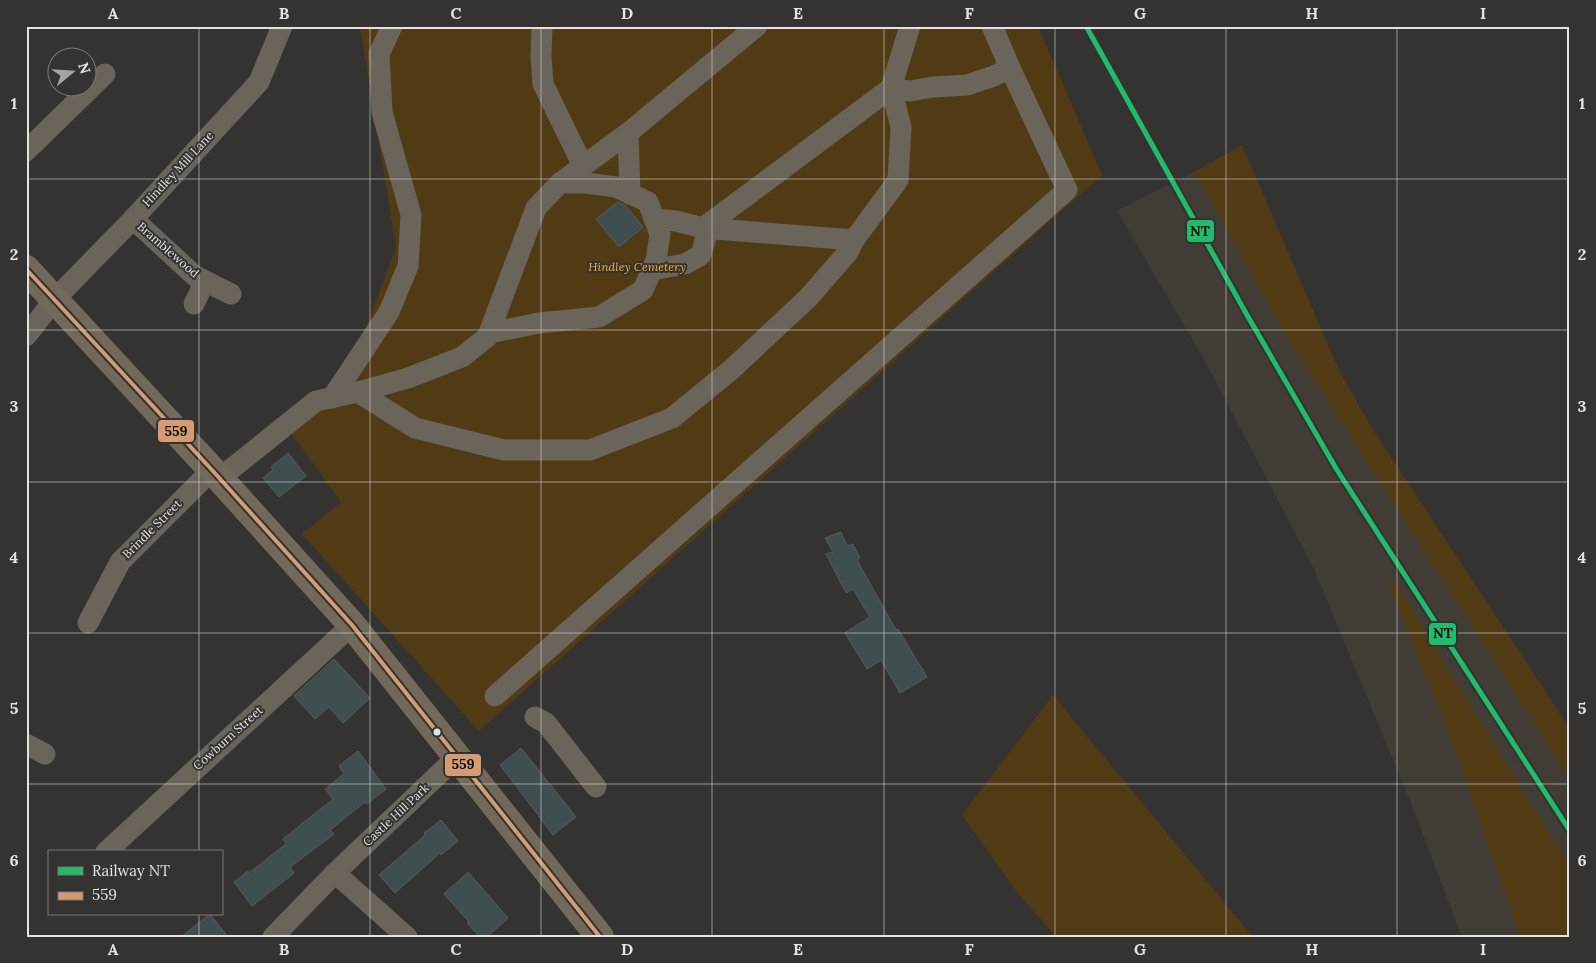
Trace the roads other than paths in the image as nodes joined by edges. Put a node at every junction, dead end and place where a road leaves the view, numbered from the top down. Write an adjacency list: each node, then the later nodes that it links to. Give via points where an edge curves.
1 (282, 26): 15 (street, Hindley Mill Lane, via 259,82)
2 (392, 26): 28 (street, via 379,54 382,112 411,215 408,266 389,312)
3 (542, 26): 12 (street, via 543,84)
4 (757, 26): 10 (street)
5 (910, 26): 9 (street)
6 (992, 26): 7 (street)
7 (1010, 68): 9 (street, via 967,85 910,91); 32 (street, via 1067,190)
8 (105, 74): 11 (street)
9 (891, 88): 17 (street); 18 (street, via 901,127 898,180)
10 (628, 133): 12 (street); 14 (street)
11 (26, 151)
12 (583, 166): 13 (street)
13 (560, 183): 14 (street, via 616,187); 25 (street, via 536,208)
14 (630, 194): 16 (street, via 648,202)
15 (133, 219): 21 (street, Bramblewood, via 195,276); 23 (street, Hindley Mill Lane)
16 (654, 219): 17 (street); 20 (street, via 660,234)
17 (703, 228): 18 (street); 20 (street, via 706,237 701,255 685,264)
18 (854, 240): 27 (street, via 848,252 808,298 672,418 590,450 504,450 415,428)
19 (26, 269): 23 (highway)
20 (652, 270): 25 (street, via 643,290 599,318 538,323)
21 (205, 281): 22 (street, Bramblewood); 24 (street)
22 (232, 294)
23 (55, 299): 26 (street, Hindley Mill Lane); 29 (highway)
24 (194, 304)
25 (488, 333): 27 (street, Brindle Street, via 462,357 408,378)
26 (26, 336)
27 (358, 392): 28 (street, Brindle Street)
28 (332, 398): 29 (street, Brindle Street, via 316,401)
29 (216, 474): 30 (street, Brindle Street, via 120,562); 31 (highway)
30 (88, 623)
31 (352, 625): 36 (highway); 38 (street, Cowburn Street)
32 (495, 696)
33 (535, 717): 37 (street, via 546,723)
34 (26, 744): 35 (street)
35 (44, 754)
36 (457, 757): 39 (street, Castle Hill Park); 42 (highway)
37 (596, 787)
38 (108, 850)
39 (335, 873): 40 (street, Castle Hill Park); 41 (street)
40 (273, 937)
41 (408, 937)
42 (600, 937)

